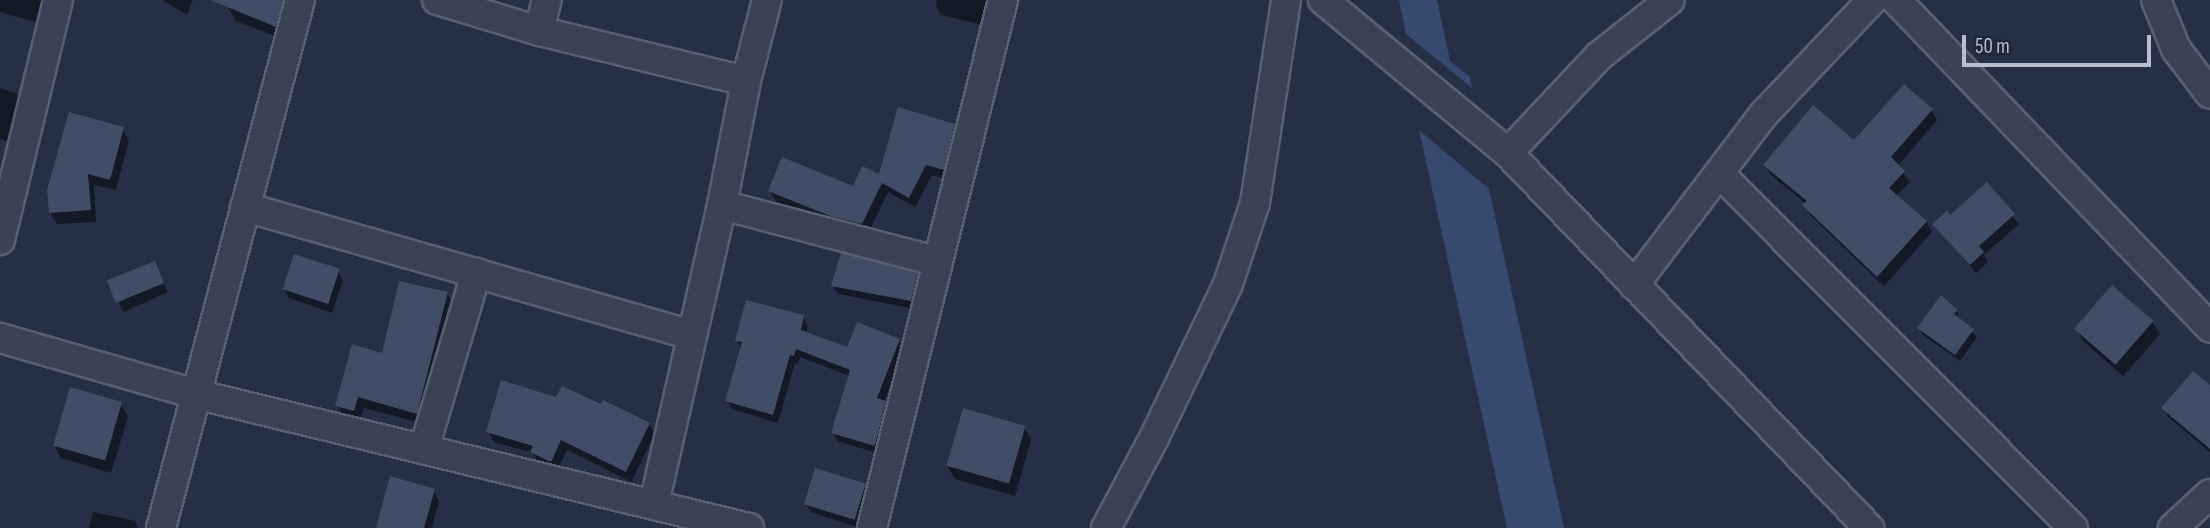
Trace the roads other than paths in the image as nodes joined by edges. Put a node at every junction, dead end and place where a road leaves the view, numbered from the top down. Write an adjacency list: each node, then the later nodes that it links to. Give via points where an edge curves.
1 (58, 0): 20 (street)
2 (300, 0): 19 (street)
3 (438, 0): 13 (street)
4 (547, 0): 13 (street)
5 (767, 0): 14 (street)
6 (1003, 0): 21 (street)
7 (1286, 0): 34 (street, via 1255,202 1228,284)
8 (1323, 0): 16 (street)
9 (1670, 0): 16 (street, via 1599,56)
10 (1872, 0): 17 (street, via 1764,114)
11 (1896, 0): 24 (street)
12 (2156, 0): 15 (street, via 2176,50)
13 (539, 31): 14 (street)
14 (746, 81): 18 (street)
15 (2210, 94)
16 (1508, 153): 23 (street)
17 (1719, 173): 23 (street); 36 (street)
18 (722, 205): 21 (street); 25 (street)
19 (245, 207): 22 (street); 27 (street)
20 (0, 240)
21 (936, 261): 33 (street)
22 (476, 273): 25 (street); 28 (street)
23 (1634, 285): 35 (street)
24 (2210, 328)
25 (692, 335): 30 (street)
26 (0, 338): 27 (street)
27 (195, 394): 28 (street); 31 (street)
28 (424, 449): 30 (street)
29 (2210, 494): 37 (street)
30 (654, 504): 32 (street)
31 (161, 528)
32 (749, 528)
33 (872, 528)
34 (1106, 528)
35 (1869, 528)
36 (2073, 528)
37 (2173, 528)

